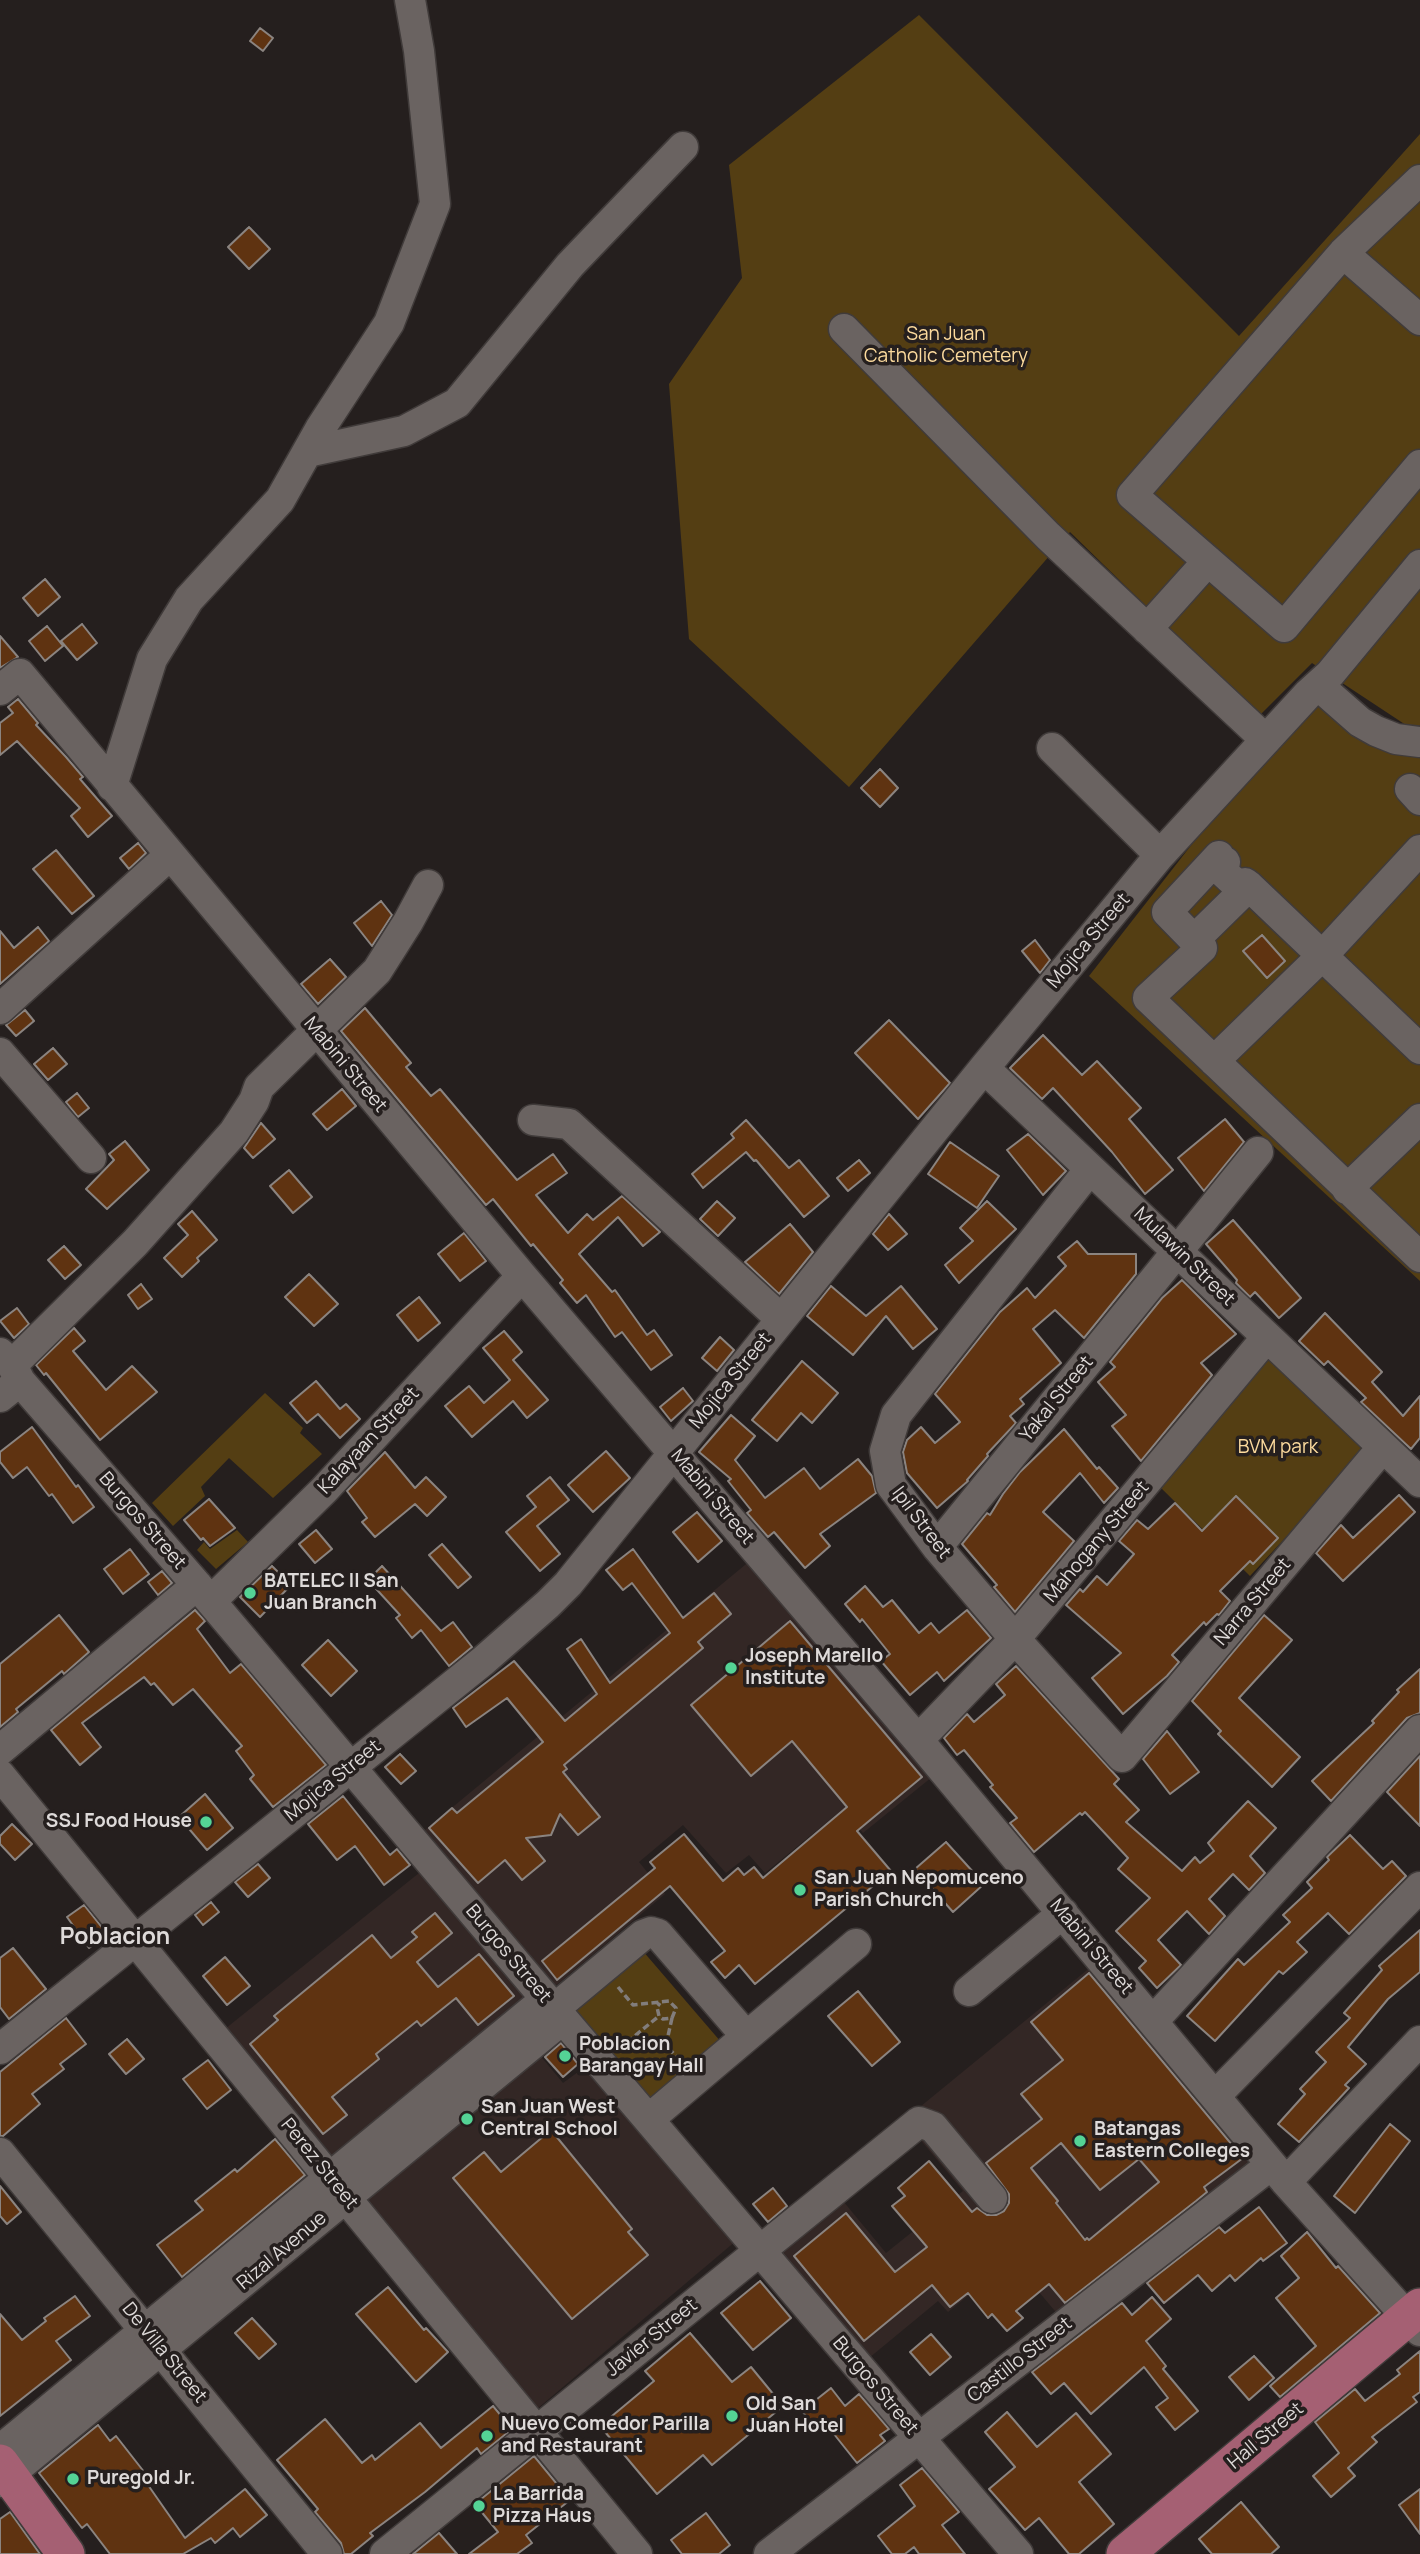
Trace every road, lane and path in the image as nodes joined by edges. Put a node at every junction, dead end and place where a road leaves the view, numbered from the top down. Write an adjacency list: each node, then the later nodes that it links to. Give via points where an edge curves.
1 (410, 0): 7 (street, via 435,204 389,323)
2 (684, 147): 7 (street, via 570,265 457,403 404,430)
3 (1420, 180): 4 (street)
4 (1343, 253): 5 (street); 9 (street, via 1132,495)
5 (1420, 320)
6 (844, 329): 11 (street, via 1048,536)
7 (307, 452): 17 (street, via 280,500 189,599 152,659)
8 (1420, 465): 9 (street, via 1284,627)
9 (1208, 561): 11 (street)
10 (1420, 565): 13 (street, Mojica Street)
11 (1147, 629): 14 (street)
12 (10, 682): 17 (street, Mabini Street)
13 (1319, 686): 14 (street, Mojica Street); 15 (street, via 1376,732)
14 (1266, 740): 18 (street, Mojica Street)
15 (1420, 742)
16 (1052, 748): 21 (street)
17 (112, 786): 20 (street, Mabini Street)
18 (1188, 824): 21 (street, Mojica Street); 22 (street)
19 (1420, 850): 25 (street)
20 (170, 855): 26 (street); 27 (street, Mabini Street)
21 (1160, 855): 31 (street, Mojica Street)
22 (1234, 872): 24 (street); 24 (street, via 1167,912); 25 (street)
23 (428, 885): 27 (street, via 377,971)
24 (1194, 940): 30 (street, via 1202,948 1149,998)
25 (1323, 955): 28 (street); 30 (street)
26 (0, 1009)
27 (317, 1030): 40 (street, Mabini Street); 43 (street, via 259,1087 234,1132 135,1243)
28 (1420, 1049)
29 (0, 1053): 35 (street)
30 (1214, 1061): 37 (street)
31 (984, 1068): 36 (street, Mulawin Street); 41 (street, Mojica Street)
32 (1420, 1119): 37 (street)
33 (533, 1120): 41 (street, via 569,1124)
34 (1258, 1152): 38 (street, Yakal Street)
35 (91, 1158)
36 (1090, 1169): 38 (street, Mulawin Street); 47 (street, Ipil Street, via 895,1415 886,1451 891,1485)
37 (1347, 1189): 39 (street)
38 (1177, 1251): 42 (street, Mulawin Street); 47 (street, Yakal Street)
39 (1420, 1257)
40 (522, 1276): 45 (street, Mabini Street); 48 (street, Kalayaan Street, via 324,1490)
41 (781, 1319): 45 (street, Mojica Street)
42 (1267, 1337): 44 (street, Mulawin Street); 49 (street, Mahogany Street)
43 (8, 1374): 48 (street, Burgos Street)
44 (1383, 1447): 46 (street, Mulawin Street); 53 (street, Narra Street)
45 (673, 1452): 51 (street, Mabini Street); 54 (street, Mojica Street, via 548,1604)
46 (1420, 1482)
47 (937, 1547): 49 (street, Ipil Street)
48 (204, 1593): 52 (street, Kalayaan Street); 54 (street, Burgos Street)
49 (1015, 1639): 51 (street, Mahogany Street); 53 (street, Ipil Street)
50 (1420, 1730): 66 (street)
51 (918, 1740): 57 (street, Mabini Street)
52 (0, 1750)
53 (1122, 1757)
54 (351, 1766): 58 (street, Mojica Street); 63 (street, Burgos Street)
55 (0, 1775): 58 (street, Perez Street)
56 (1420, 1887): 72 (street)
57 (1063, 1913): 61 (street); 66 (street, Mabini Street)
58 (136, 1940): 69 (street, Mojica Street); 76 (street, Perez Street)
59 (856, 1944): 67 (street)
60 (603, 1969): 62 (path, via 633,2005); 63 (street, Rizal Avenue); 67 (street, Rizal Avenue, via 643,1935 659,1934)
61 (969, 1991)
62 (660, 2003): 64 (path); 65 (path, via 674,2004)
63 (554, 2009): 70 (street, Burgos Street); 76 (street, Rizal Avenue)
64 (659, 2016): 65 (path); 70 (path)
65 (672, 2018): 71 (path, via 666,2045)
66 (1153, 2021): 72 (street, Mabini Street)
67 (746, 2036): 71 (street)
68 (1420, 2041): 75 (street, Castillo Street)
69 (0, 2049)
70 (601, 2063): 73 (street, Burgos Street)
71 (696, 2080): 73 (street)
72 (1215, 2096): 75 (street, Mabini Street)
73 (649, 2119): 78 (street, Burgos Street)
74 (0, 2153): 80 (street, De Villa Street)
75 (1278, 2174): 79 (street, Mabini Street); 82 (street, Castillo Street)
76 (338, 2188): 80 (street, Rizal Avenue); 81 (street, Perez Street)
77 (992, 2198): 78 (street, Javier Street, via 933,2127 919,2122)
78 (760, 2250): 81 (street, Javier Street); 82 (street, Burgos Street)
79 (1416, 2319): 90 (main road, Hall Street)
80 (153, 2340): 83 (street, Rizal Avenue); 85 (street, De Villa Street)
81 (538, 2432): 86 (street, Javier Street); 87 (street, Perez Street)
82 (919, 2439): 88 (street, Castillo Street); 89 (street, Burgos Street)
83 (2, 2468): 84 (main road)
84 (65, 2554)
85 (327, 2554)
86 (385, 2554)
87 (636, 2554)
88 (769, 2554)
89 (1018, 2554)
90 (1125, 2554)

